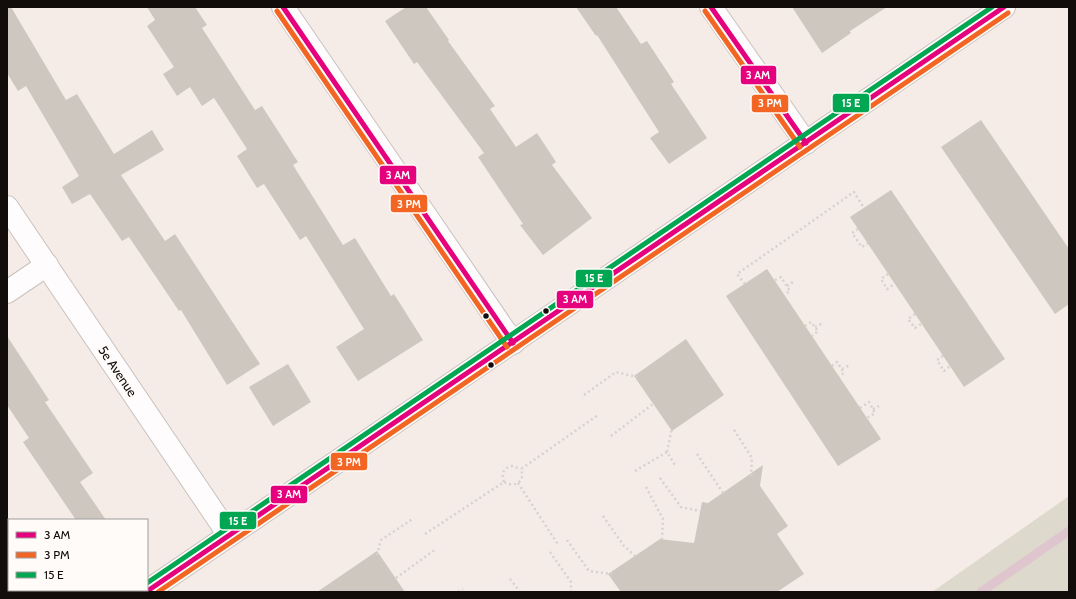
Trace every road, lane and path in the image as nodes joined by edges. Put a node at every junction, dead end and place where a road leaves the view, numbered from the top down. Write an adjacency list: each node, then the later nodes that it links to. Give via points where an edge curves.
1 (284, 7): 30 (street)
2 (712, 7): 4 (street)
3 (1004, 7): 4 (street)
4 (806, 143): 30 (street)
5 (7, 207): 11 (street, 5e Avenue)
6 (864, 208): 15 (path, via 854,192 737,274)
7 (858, 229): 8 (path, via 852,233)
8 (857, 240): 9 (path); 10 (path, via 862,247)
9 (852, 242)
10 (868, 243)
11 (47, 265): 20 (street); 63 (street, 5e Avenue)
12 (888, 274): 16 (path, via 881,279)
13 (775, 280): 18 (path, via 781,277)
14 (793, 282): 18 (path)
15 (744, 284)
16 (884, 284): 17 (path, via 887,289); 19 (path)
17 (895, 284)
18 (787, 286): 21 (path, via 790,291)
19 (881, 287)
20 (7, 292)
21 (785, 294)
22 (915, 314): 24 (path, via 908,319)
23 (823, 323): 28 (path)
24 (912, 323): 25 (path, via 915,328); 27 (path)
25 (921, 324)
26 (805, 326): 28 (path, via 811,322)
27 (907, 326)
28 (815, 327): 29 (path, via 818,331)
29 (812, 336)
30 (512, 343): 63 (street)
31 (943, 356): 34 (path, via 937,360 939,366 944,371)
32 (850, 365): 35 (path)
33 (832, 366): 35 (path, via 837,362)
34 (950, 366)
35 (842, 369): 36 (path, via 844,373)
36 (839, 376)
37 (637, 377): 38 (path, via 616,372)
38 (584, 395)
39 (653, 404): 47 (path)
40 (879, 406): 42 (path)
41 (860, 408): 42 (path, via 869,402)
42 (873, 409): 44 (path, via 876,413)
43 (598, 415): 51 (path)
44 (867, 418)
45 (672, 428): 48 (path)
46 (734, 430): 53 (path, via 752,458)
47 (611, 436)
48 (667, 452): 50 (path); 52 (path)
49 (697, 454): 58 (path)
50 (676, 467)
51 (521, 469): 55 (path, via 512,466 504,470); 56 (path, via 522,477)
52 (635, 471)
53 (751, 476)
54 (660, 478): 59 (path, via 681,507)
55 (504, 482): 56 (path, via 513,486); 62 (path)
56 (518, 483): 66 (path)
57 (646, 487): 64 (path, via 663,519)
58 (723, 493)
59 (700, 511)
60 (603, 516): 70 (path, via 624,546)
61 (414, 518): 69 (path, via 381,540)
62 (426, 534)
63 (229, 535): 75 (street)
64 (662, 539)
65 (567, 540): 71 (path, via 589,571)
66 (559, 546)
67 (436, 549): 72 (path)
68 (550, 552): 78 (path, via 571,582)
69 (377, 555)
70 (635, 556)
71 (612, 574)
72 (396, 578)
73 (510, 579): 77 (path)
74 (462, 589): 76 (path)
75 (148, 591)
76 (458, 592)
77 (520, 592)
78 (570, 592)

